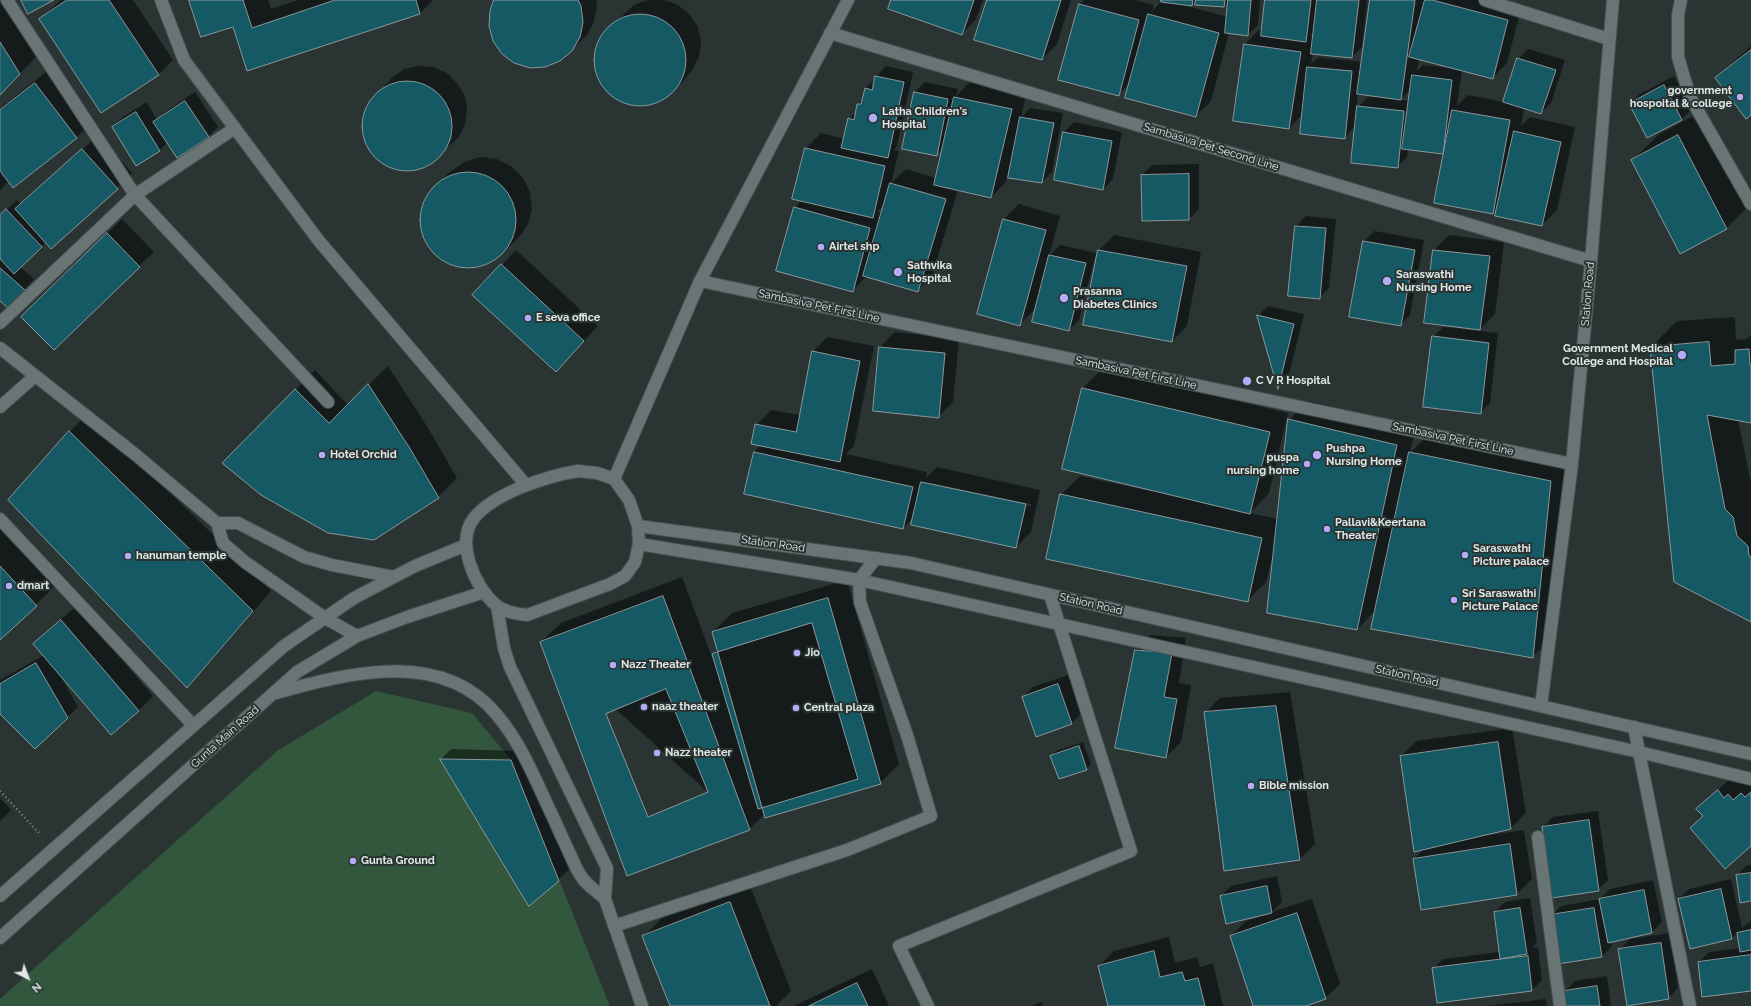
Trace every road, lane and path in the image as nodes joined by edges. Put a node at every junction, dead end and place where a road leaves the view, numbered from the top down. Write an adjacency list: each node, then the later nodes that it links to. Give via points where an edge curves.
1 (7, 0): 10 (street)
2 (161, 0): 9 (street, via 184,60)
3 (848, 0): 7 (street)
4 (1485, 0): 8 (street)
5 (1614, 0): 8 (street, Station Road)
6 (1681, 0): 11 (street, via 1678,15 1678,56 1690,97)
7 (830, 33): 12 (street, Sambasiva Pet Second Line); 13 (street)
8 (1609, 40): 12 (street, Station Road)
9 (235, 128): 10 (street); 21 (street, via 319,242)
10 (135, 195): 14 (street); 17 (street)
11 (1751, 204)
12 (1592, 261): 19 (street, Station Road)
13 (700, 281): 19 (street, Sambasiva Pet First Line); 20 (street)
14 (0, 323)
15 (0, 348): 16 (street)
16 (35, 376): 18 (street); 23 (street)
17 (328, 402)
18 (0, 407)
19 (1572, 464): 37 (street, Station Road)
20 (614, 479): 21 (street, via 597,472 578,471); 24 (street, via 630,500)
21 (526, 485): 26 (street, via 488,505 474,519 467,532)
22 (0, 519): 38 (street)
23 (218, 523): 28 (street, via 238,523 304,557); 33 (street, via 223,543 270,581)
24 (638, 526): 25 (street); 27 (street, Station Road)
25 (639, 544): 29 (street); 32 (street, via 635,562 625,576 610,584 527,615 514,614)
26 (466, 545): 28 (street); 30 (street, via 472,570)
27 (876, 558): 29 (street); 31 (street, Station Road, via 911,563)
28 (394, 577): 33 (street, via 354,598)
29 (859, 580): 34 (street); 48 (street, via 860,602 907,735 931,816 847,850)
30 (484, 592): 32 (street); 35 (street, Gunta Main Road)
31 (1050, 594): 34 (street); 37 (street, Station Road)
32 (497, 606): 47 (street, via 510,667 607,868)
33 (325, 618): 35 (street); 38 (street, via 284,646)
34 (1059, 624): 40 (street); 51 (street, via 1131,851 899,946)
35 (356, 636): 36 (street, Gunta Main Road, via 297,672)
36 (273, 694): 47 (street, via 324,680 389,670 422,673 451,682 477,695 511,732 581,878); 49 (street, Gunta Main Road)
37 (1541, 706): 39 (street, Station Road)
38 (192, 725): 45 (street)
39 (1634, 728): 40 (street); 41 (street, Station Road)
40 (1639, 752): 42 (street); 53 (street)
41 (1751, 754)
42 (1751, 779)
43 (0, 792): 45 (path)
44 (1538, 837): 52 (street)
45 (54, 848): 46 (street)
46 (0, 896)
47 (605, 899): 48 (street)
48 (614, 926): 50 (street)
49 (0, 938)
50 (642, 1006)
51 (928, 1006)
52 (1560, 1006)
53 (1690, 1006)

